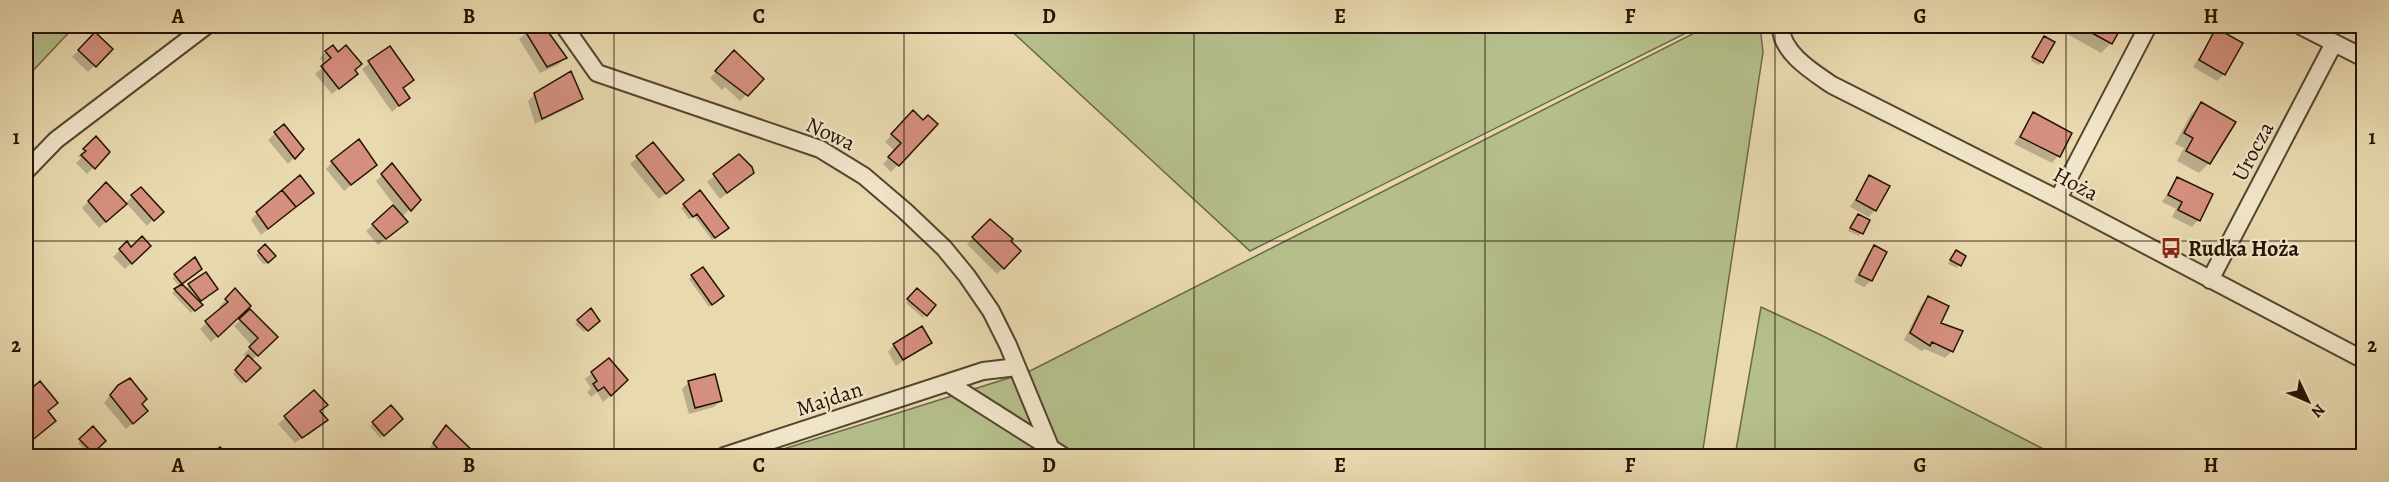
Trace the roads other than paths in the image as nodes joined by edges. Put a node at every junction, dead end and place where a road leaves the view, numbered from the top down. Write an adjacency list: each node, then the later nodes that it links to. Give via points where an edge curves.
1 (206, 26): 8 (street, via 56,140)
2 (564, 26): 12 (street, Nowa, via 597,73 820,149 864,176 925,229 968,276 991,311)
3 (2148, 26): 9 (street)
4 (2301, 26): 6 (street)
5 (1781, 29): 9 (street, Hoża, via 1798,62 1832,85)
6 (2334, 43): 7 (street); 10 (street, Urocza)
7 (2364, 58)
8 (26, 171)
9 (2058, 199): 10 (street, Hoża)
10 (2210, 280): 11 (street, Hoża)
11 (2364, 360)
12 (1017, 367): 13 (street, Majdan, via 983,371); 14 (street, Nowa)
13 (948, 382): 14 (street); 15 (street, Majdan)
14 (1057, 453)
15 (724, 456)

